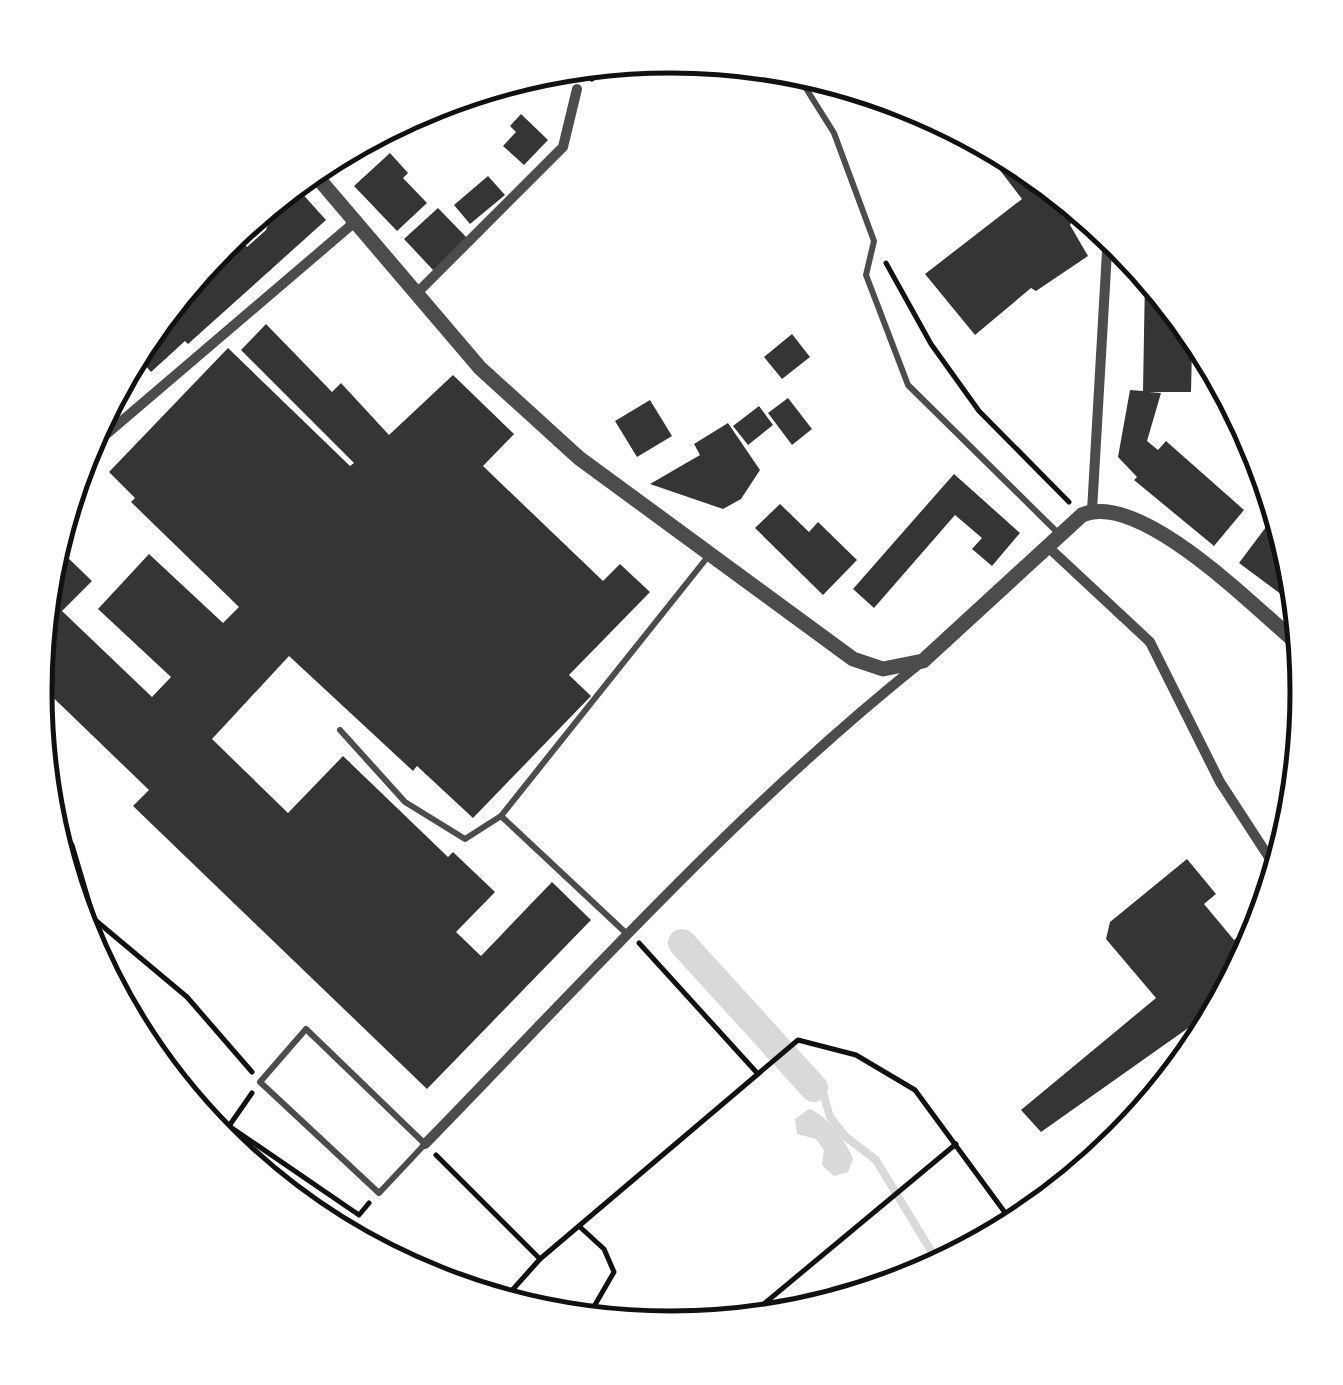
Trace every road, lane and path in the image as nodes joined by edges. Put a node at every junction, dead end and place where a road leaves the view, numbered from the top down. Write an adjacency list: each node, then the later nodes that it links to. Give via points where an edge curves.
1 (806, 89): 5 (lane, via 834,133)
2 (577, 90): 7 (street, via 563,147)
3 (322, 182): 4 (street)
4 (356, 221): 7 (street); 8 (street)
5 (874, 241): 9 (path, via 930,344 979,411); 10 (lane, via 866,274 908,385)
6 (1107, 253): 9 (street)
7 (418, 292): 11 (street, via 480,368 579,458)
8 (111, 430)
9 (1087, 513): 10 (street); 12 (street, via 1111,509 1173,540)
10 (1054, 540): 13 (street); 17 (street, via 1150,642 1220,782)
11 (710, 554): 13 (street, via 853,659 882,669); 15 (lane)
12 (1287, 635)
13 (922, 662): 20 (street)
14 (340, 730): 15 (lane, via 406,802 464,839)
15 (501, 816): 20 (lane)
16 (72, 845): 18 (path)
17 (1268, 856)
18 (88, 898)
19 (97, 922): 22 (path, via 186,997)
20 (628, 936): 21 (path, via 656,958); 25 (street)
21 (758, 1074): 26 (path, via 798,1040 856,1055 915,1090); 29 (path)
22 (260, 1082): 23 (path); 25 (lane, via 379,1193); 25 (lane, via 306,1029)
23 (229, 1125)
24 (234, 1130): 28 (path)
25 (425, 1144): 30 (path)
26 (956, 1144): 27 (path); 32 (path)
27 (1006, 1213)
28 (359, 1215)
29 (580, 1226): 30 (path); 33 (path, via 604,1249 614,1272)
30 (540, 1259): 31 (path)
31 (512, 1290)
32 (764, 1304)
33 (594, 1306)

